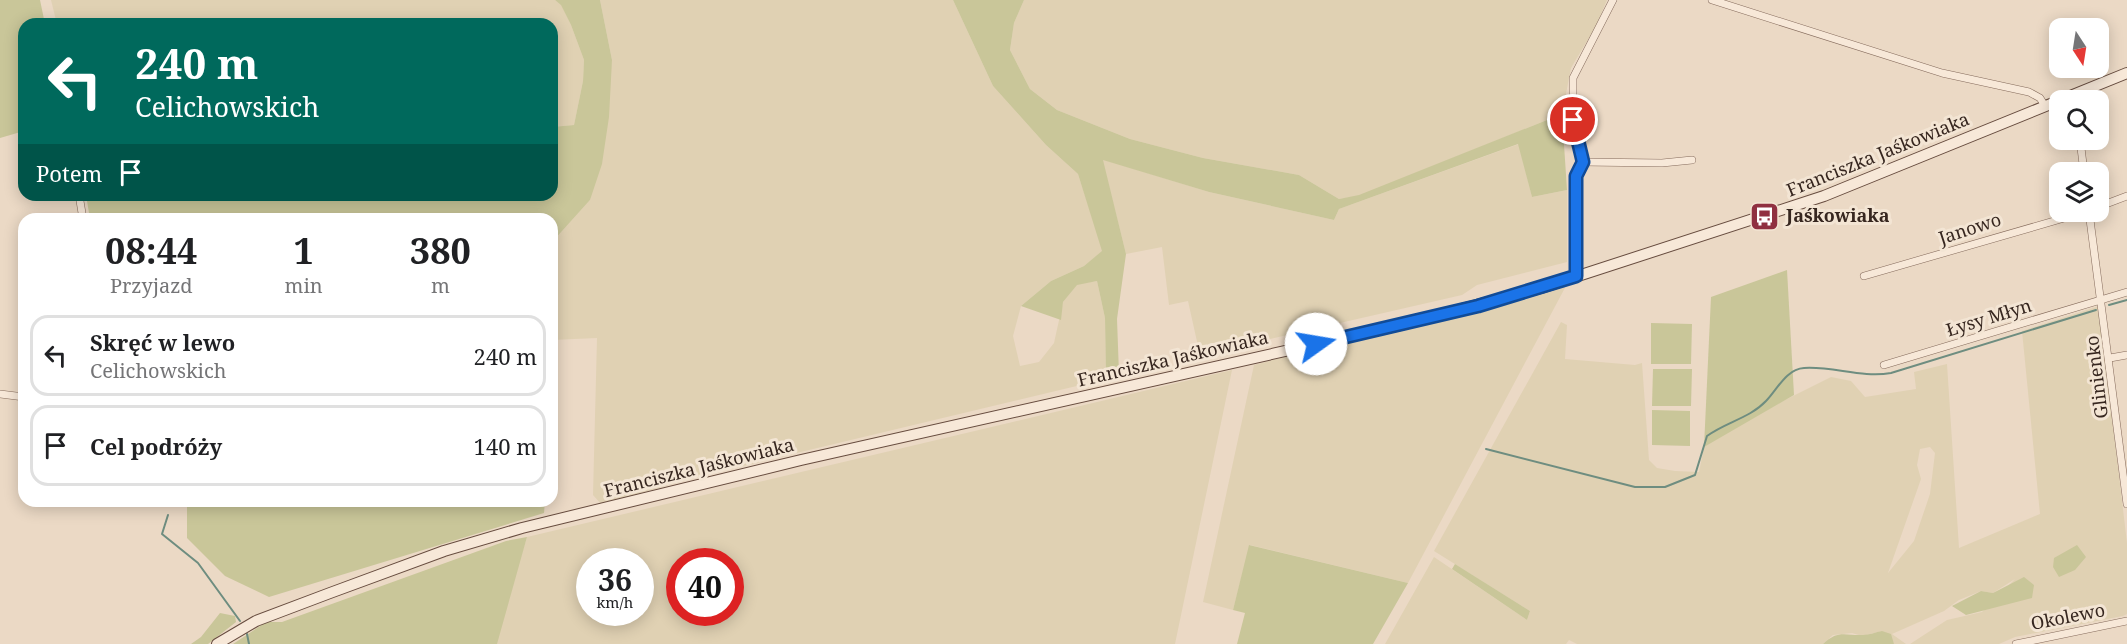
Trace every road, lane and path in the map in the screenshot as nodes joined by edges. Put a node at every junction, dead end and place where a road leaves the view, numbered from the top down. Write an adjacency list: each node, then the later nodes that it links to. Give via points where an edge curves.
1 (1613, 0): 8 (street, via 1573,78 1573,120)
2 (1712, 0): 6 (street, via 1942,73 2029,92)
3 (2127, 73): 4 (street, Franciszka Jaśkowiaka)
4 (2090, 90)
5 (2049, 105): 6 (street, Franciszka Jaśkowiaka)
6 (2045, 106): 13 (street, Franciszka Jaśkowiaka, via 1797,206)
7 (1692, 160): 8 (street)
8 (1583, 162): 13 (street, via 1576,176)
9 (2127, 196): 10 (street)
10 (2109, 203)
11 (2050, 222): 14 (street, Janowo)
12 (2091, 222): 16 (street, Glinienko)
13 (1576, 276): 24 (street, Franciszka Jaśkowiaka, via 1412,322 847,449 522,528 444,551 311,600 256,621)
14 (1864, 276)
15 (2127, 291): 16 (street, Łysy Młyn)
16 (2102, 297): 18 (street, Glinienko); 19 (street, Łysy Młyn)
17 (2127, 355): 18 (street)
18 (2110, 358): 22 (street, Glinienko)
19 (1884, 365)
20 (0, 394): 21 (street)
21 (18, 396)
22 (2127, 504)
23 (2127, 621): 25 (street, Okolewo)
24 (217, 644)
25 (2016, 644)

